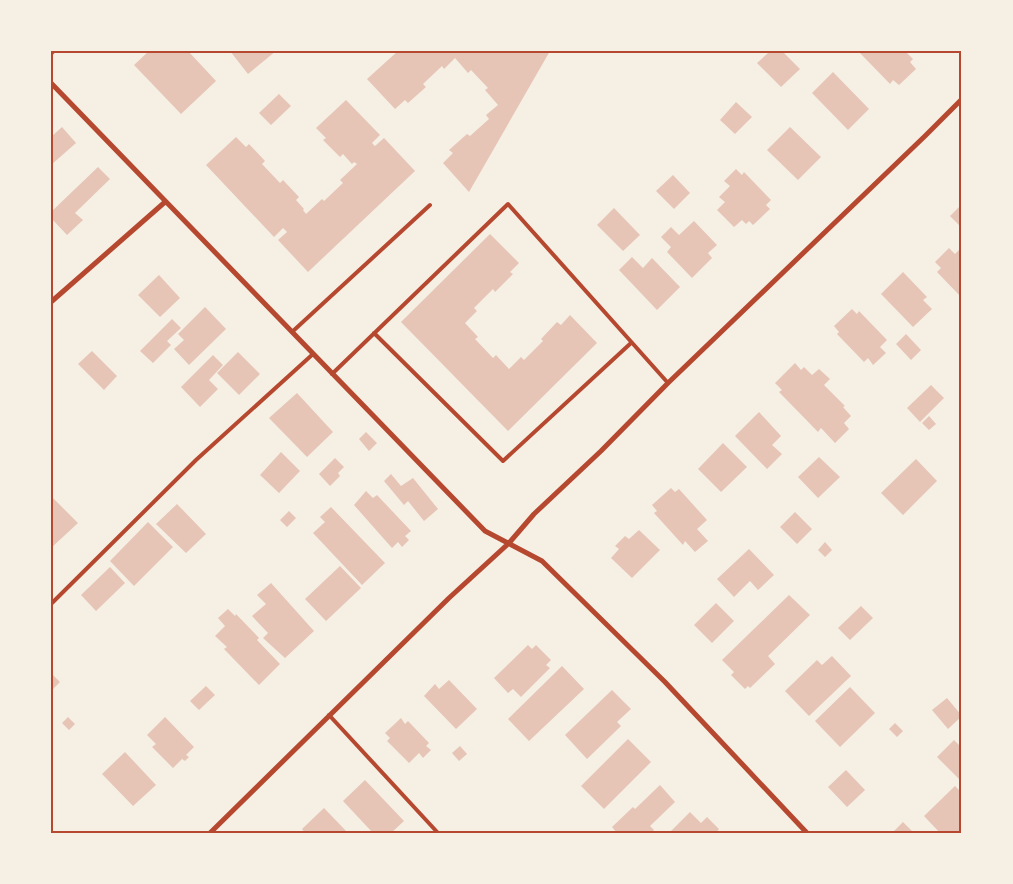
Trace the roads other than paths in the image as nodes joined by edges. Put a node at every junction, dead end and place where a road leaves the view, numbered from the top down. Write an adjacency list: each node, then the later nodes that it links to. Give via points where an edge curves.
1 (51, 83): 3 (street)
2 (962, 99): 11 (street)
3 (165, 202): 5 (street); 6 (street)
4 (430, 205): 6 (lane)
5 (51, 302)
6 (292, 332): 9 (street)
7 (374, 333): 8 (lane, via 503,461); 8 (lane, via 508,204); 10 (lane)
8 (631, 343): 11 (lane)
9 (313, 354): 10 (street); 13 (lane, via 196,460)
10 (332, 374): 12 (street, via 485,531)
11 (668, 383): 12 (street)
12 (508, 543): 14 (street); 17 (street, via 542,561 665,682)
13 (51, 604)
14 (328, 715): 15 (street); 16 (lane)
15 (210, 833)
16 (438, 833)
17 (807, 833)

